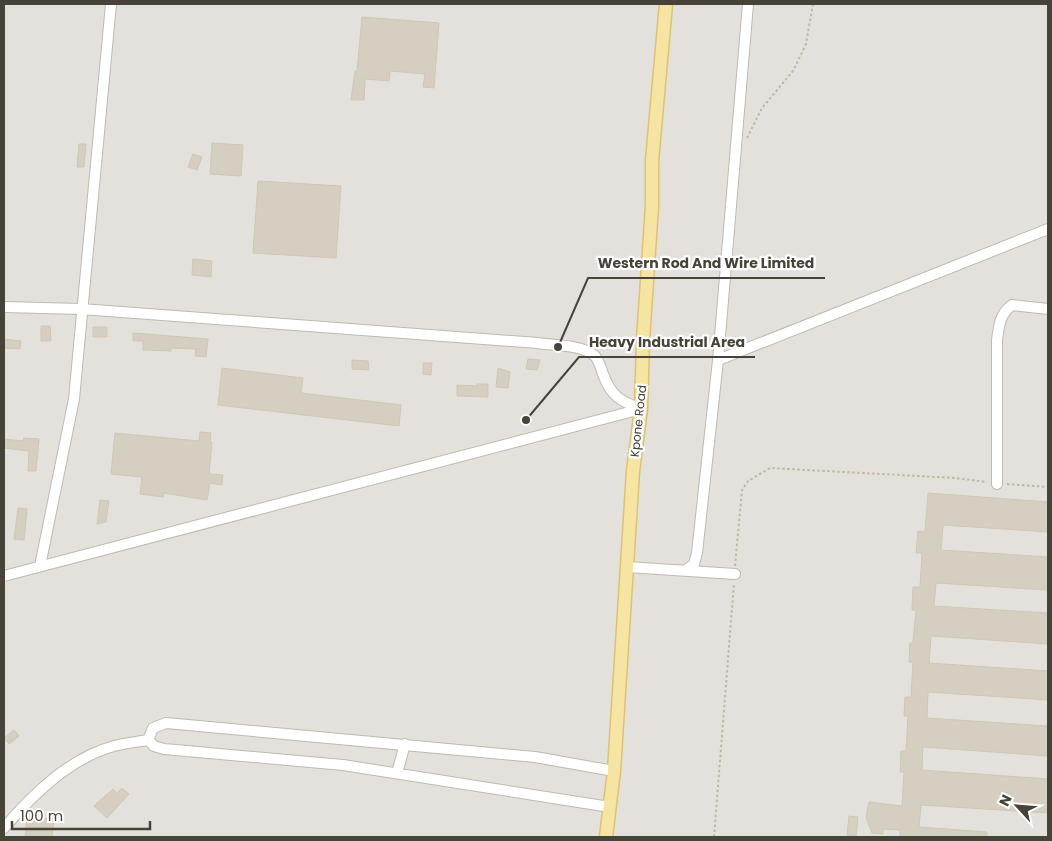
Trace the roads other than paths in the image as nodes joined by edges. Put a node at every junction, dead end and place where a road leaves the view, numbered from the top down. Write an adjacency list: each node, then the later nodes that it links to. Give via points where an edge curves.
1 (111, 4): 6 (street)
2 (666, 4): 9 (main road, Kpone Road, via 652,161)
3 (748, 4): 8 (street)
4 (1048, 229): 8 (street)
5 (4, 307): 6 (street)
6 (81, 309): 9 (street, via 538,343 580,349 598,360 611,392); 11 (street, via 74,399)
7 (1048, 309): 10 (street, via 1012,305 1004,311 1000,322 997,340)
8 (718, 360): 13 (street, via 697,553 694,564)
9 (641, 409): 11 (street); 12 (main road, Kpone Road)
10 (997, 484)
11 (40, 566): 15 (street)
12 (627, 567): 13 (street); 18 (main road, Kpone Road)
13 (686, 570): 14 (street)
14 (735, 574)
15 (4, 576)
16 (148, 740): 17 (street, via 154,728 166,723); 19 (street, via 164,749); 21 (street, via 113,746 76,763 25,803)
17 (405, 744): 18 (street, via 535,757); 19 (street)
18 (614, 771): 20 (main road, Kpone Road)
19 (397, 772): 20 (street)
20 (610, 807): 22 (main road, Kpone Road)
21 (4, 828)
22 (606, 837)

